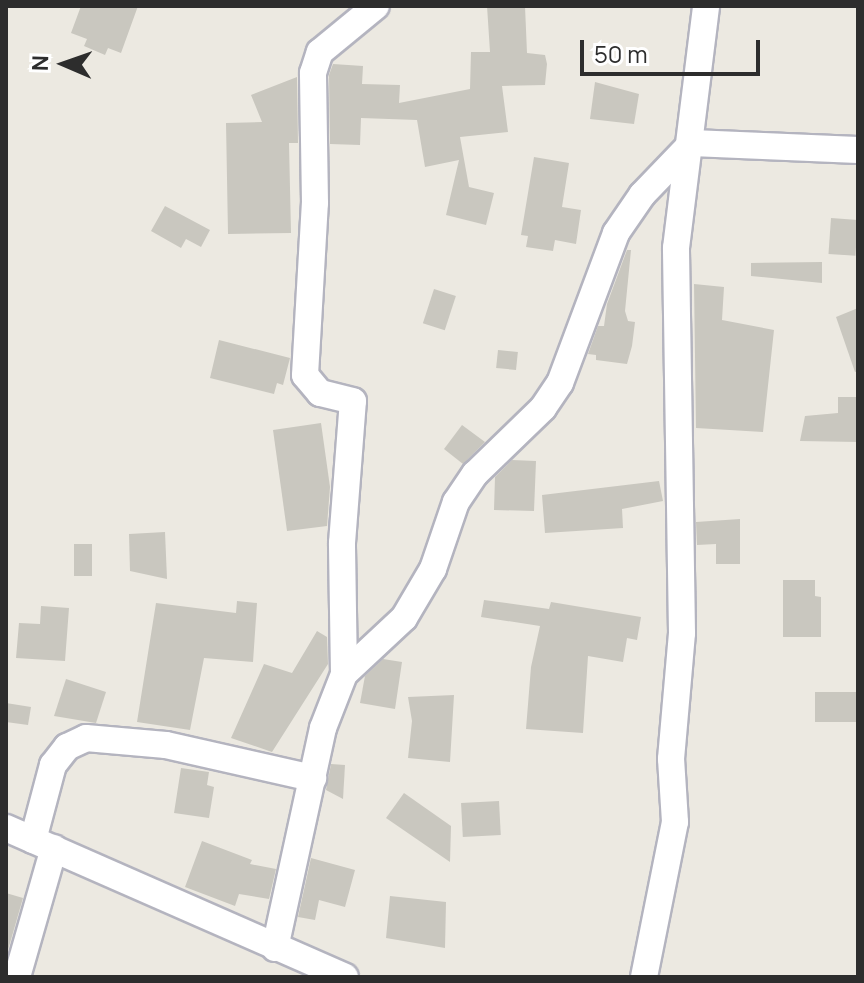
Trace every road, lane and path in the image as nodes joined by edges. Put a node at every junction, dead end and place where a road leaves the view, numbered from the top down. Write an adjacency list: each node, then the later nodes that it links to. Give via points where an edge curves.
1 (376, 6): 5 (street, via 320,52 313,73 315,203 305,375 320,393 353,401 342,543)
2 (706, 6): 3 (street)
3 (692, 143): 4 (street); 5 (street, via 616,233 552,396 475,474 456,502 433,569 404,618); 13 (street, via 676,248 673,328 682,619 671,759 675,822)
4 (858, 150)
5 (344, 674): 6 (street, via 323,728)
6 (313, 778): 8 (street, via 152,742 86,738 67,747 53,765); 9 (street)
7 (6, 828): 8 (street)
8 (44, 844): 9 (street); 11 (street)
9 (275, 948): 10 (street)
10 (306, 970): 12 (street)
11 (17, 977)
12 (345, 977)
13 (644, 977)

